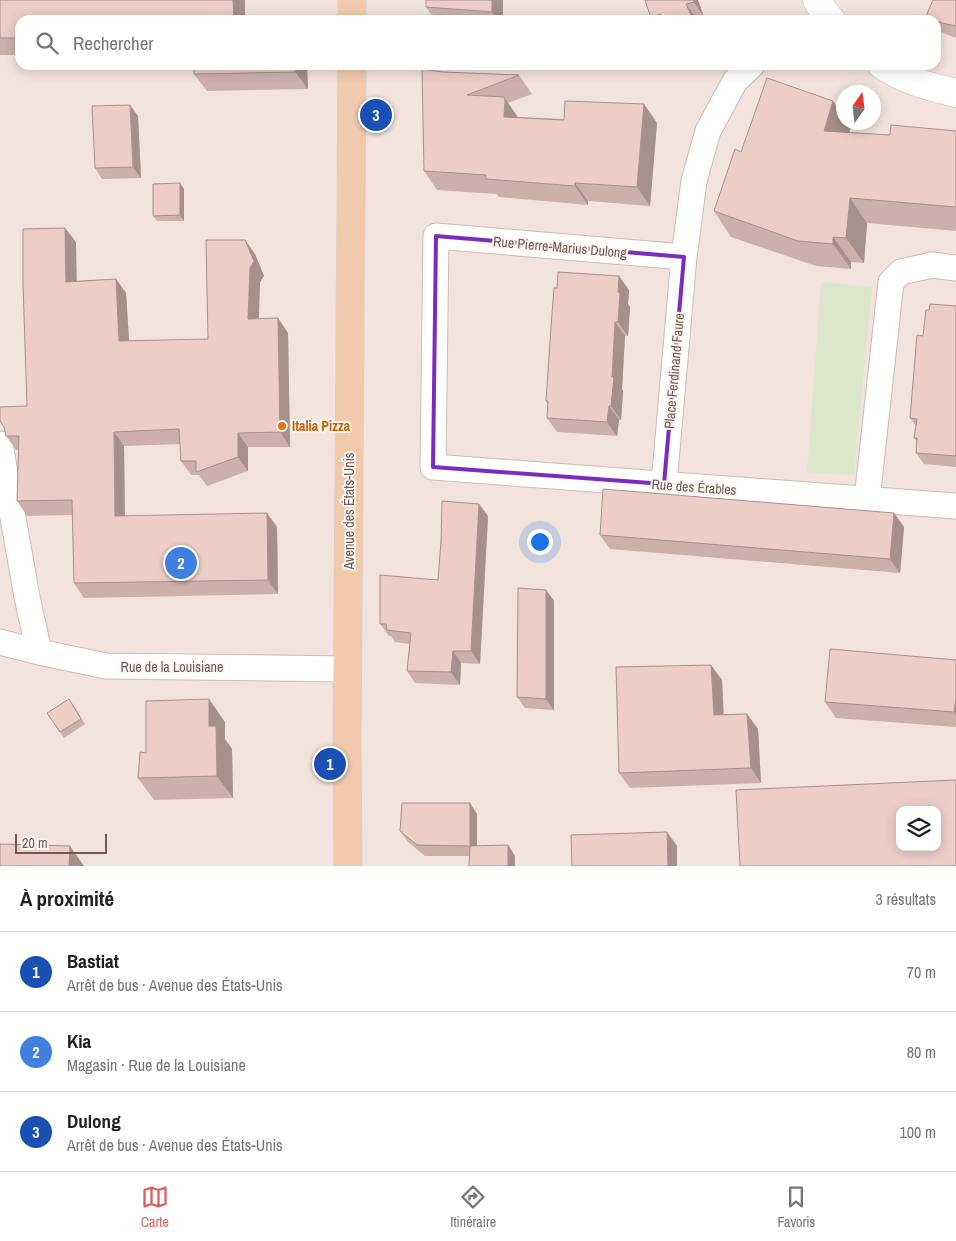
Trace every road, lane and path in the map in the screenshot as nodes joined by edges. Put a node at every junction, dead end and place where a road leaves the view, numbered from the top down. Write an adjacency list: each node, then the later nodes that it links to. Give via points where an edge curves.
1 (352, 0): 2 (main road)
2 (352, 15)
3 (352, 70): 16 (main road, Avenue des États-Unis)
4 (747, 70): 7 (street, Place Ferdinand Faure, via 735,81 708,131 694,181)
5 (890, 70): 6 (street)
6 (956, 93)
7 (684, 257): 10 (street, Rue Pierre-Marius Dulong, via 436,236); 11 (street, Place Ferdinand Faure)
8 (956, 268): 12 (street, via 932,265 901,272 891,282)
9 (0, 444): 15 (street)
10 (433, 467): 11 (street, Rue des Érables)
11 (664, 484): 12 (street, Rue des Érables)
12 (867, 499): 13 (street, Rue des Érables)
13 (956, 506)
14 (0, 642): 15 (street, Rue de la Louisiane)
15 (40, 652): 16 (street, Rue de la Louisiane, via 106,666)
16 (348, 669): 17 (main road, Avenue des États-Unis)
17 (348, 866)

